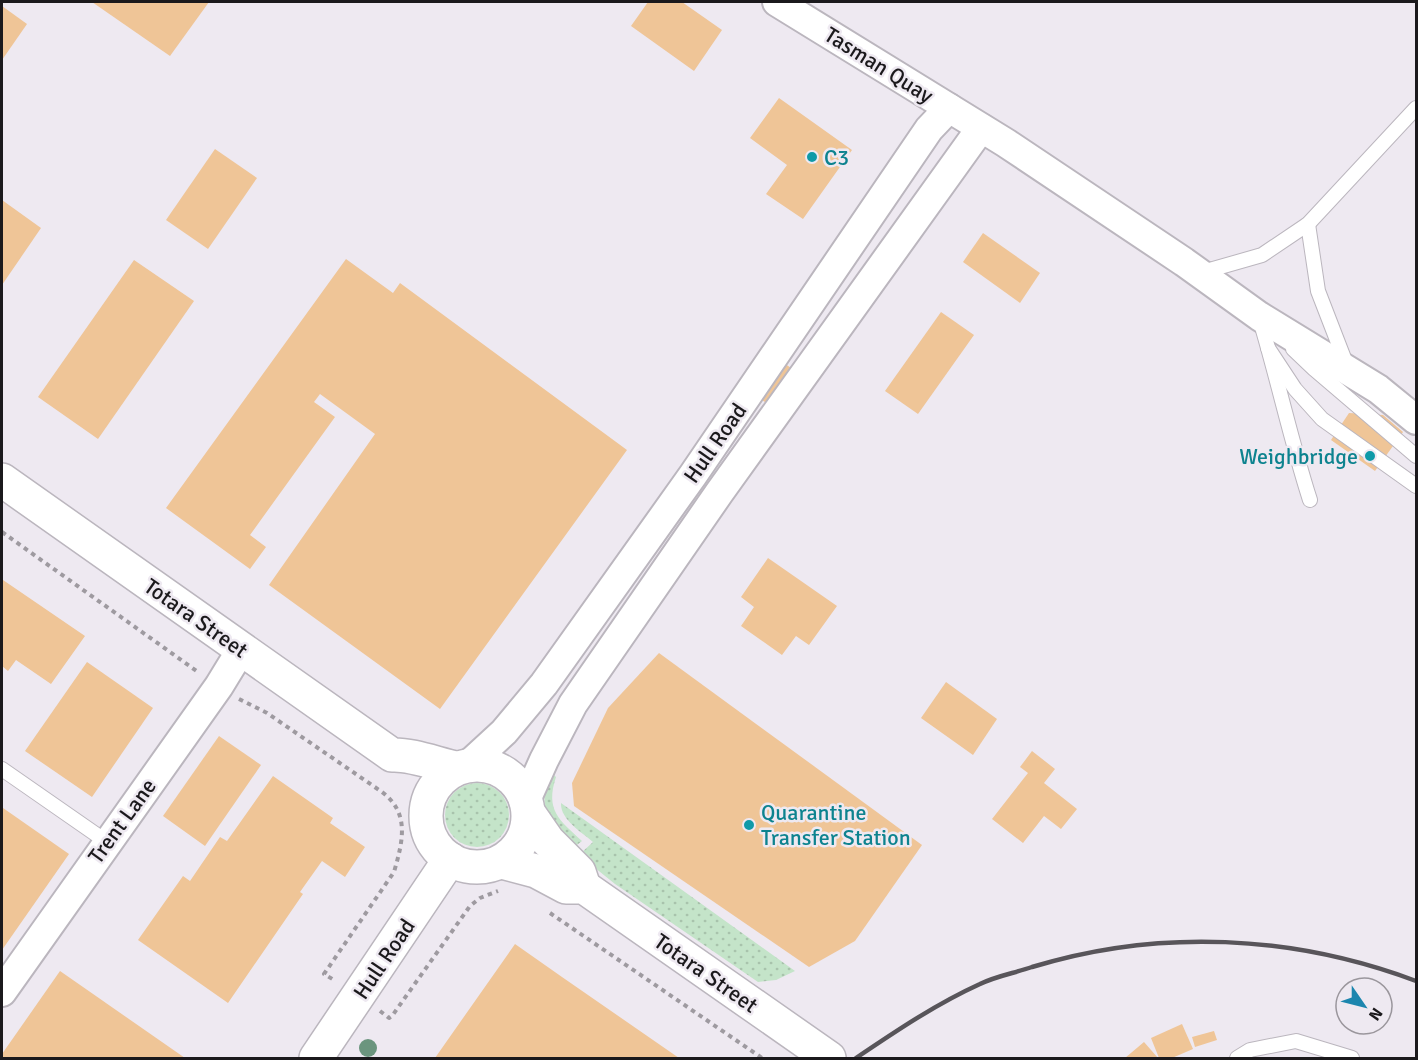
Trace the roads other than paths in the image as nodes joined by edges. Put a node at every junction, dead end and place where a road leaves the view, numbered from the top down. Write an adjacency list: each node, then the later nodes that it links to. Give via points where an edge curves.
1 (777, 2): 2 (street, Tasman Quay)
2 (949, 108): 4 (street, Tasman Quay); 17 (street, Hull Road, via 929,129 687,484 544,684 504,732)
3 (1416, 108): 5 (lane)
4 (981, 128): 6 (street, Tasman Quay); 20 (street, Hull Road, via 573,704 544,760)
5 (1308, 224): 6 (lane, via 1262,255); 9 (lane, via 1318,291)
6 (1199, 273): 7 (street, Tasman Quay)
7 (1259, 316): 8 (lane); 9 (street, Tasman Quay); 11 (lane)
8 (1268, 348): 13 (lane, via 1295,389 1322,419); 14 (lane)
9 (1348, 371): 10 (street, Tasman Quay)
10 (1416, 420)
11 (1416, 456)
12 (2, 480): 15 (main road, Totara Street)
13 (1416, 486)
14 (1310, 500)
15 (242, 650): 16 (main road, Totara Street); 21 (street, Trent Lane)
16 (392, 755): 17 (main road, Totara Street, via 405,754); 19 (main road, Totara Street, via 395,768)
17 (462, 767): 19 (main road, via 443,776); 20 (main road, via 490,767 507,774 516,781)
18 (2, 769): 21 (lane)
19 (426, 806): 22 (main road, via 426,823 432,838)
20 (528, 807): 23 (main road, via 525,837); 24 (main road, Totara Street, via 548,841 579,872)
21 (105, 854): 25 (street, Trent Lane, via 57,928)
22 (450, 859): 23 (main road, via 472,867 492,866); 26 (main road, Hull Road)
23 (503, 876): 24 (main road, Totara Street, via 536,871 566,886)
24 (584, 886): 27 (main road, Totara Street)
25 (2, 992)
26 (316, 1059)
27 (829, 1059)
28 (1237, 1059): 29 (lane, via 1250,1050 1296,1041)
29 (1352, 1059)

